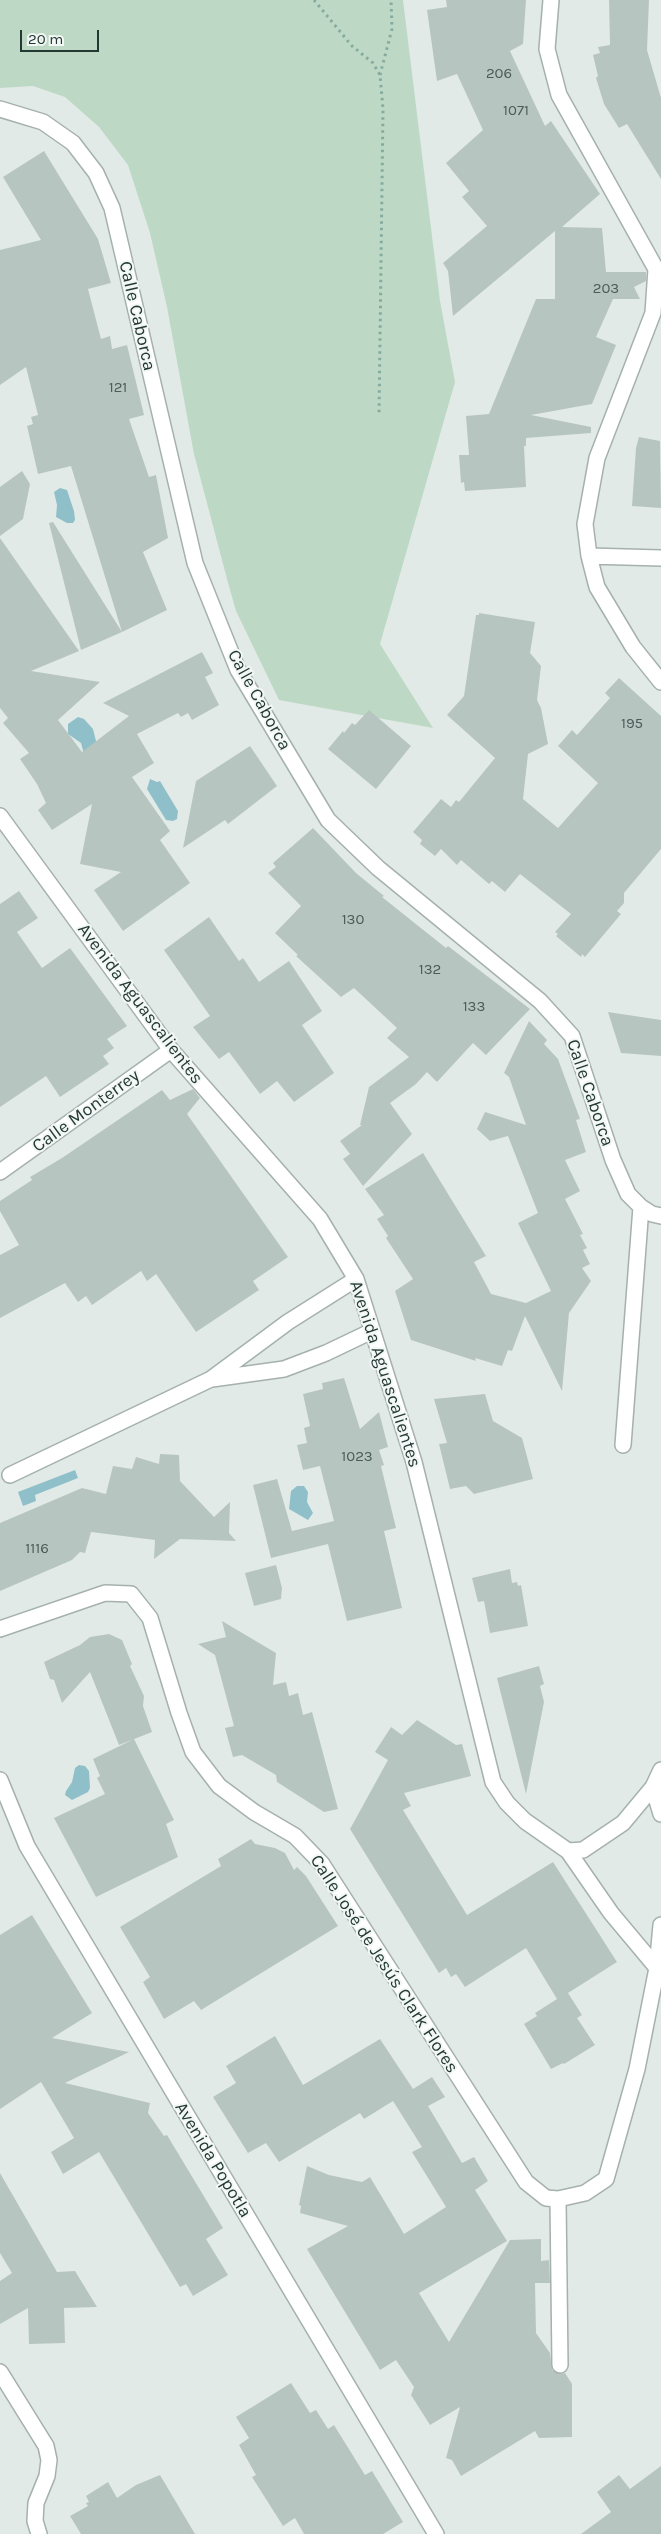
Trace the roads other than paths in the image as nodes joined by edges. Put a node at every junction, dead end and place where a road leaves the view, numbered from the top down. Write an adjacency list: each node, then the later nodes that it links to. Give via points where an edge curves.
1 (551, 0): 3 (street, via 547,48 560,95 656,269 653,313 597,458 585,524)
2 (0, 109): 9 (street, Calle Caborca, via 43,122 72,143 96,173 112,208 195,563 238,670 328,820 378,868 540,1001 572,1036 613,1160 628,1194)
3 (589, 556): 4 (street); 5 (street, via 597,586 634,647)
4 (661, 558)
5 (661, 682)
6 (0, 816): 7 (street, Avenida Aguascalientes)
7 (171, 1050): 8 (street, Calle Monterrey); 11 (street, Avenida Aguascalientes, via 320,1219)
8 (0, 1172)
9 (641, 1207): 10 (street, Calle Caborca); 14 (street)
10 (661, 1216)
11 (356, 1279): 12 (street, Avenida Aguascalientes); 13 (street, via 288,1322)
12 (372, 1331): 13 (street, via 284,1369); 21 (street, Avenida Aguascalientes, via 414,1462 493,1782 507,1804 524,1821)
13 (211, 1379): 15 (street)
14 (623, 1445)
15 (10, 1475)
16 (0, 1629): 24 (street, Calle José de Jesús Clark Flores, via 105,1593 131,1594 150,1618 194,1752 219,1786 295,1836 322,1864 526,2182 546,2198)
17 (661, 1770): 19 (street)
18 (0, 1780): 28 (street, Avenida Popotla, via 27,1846)
19 (653, 1787): 20 (street); 21 (street, via 623,1824 583,1850)
20 (661, 1814)
21 (568, 1851): 23 (street, via 611,1913)
22 (661, 1925): 23 (street)
23 (657, 1968): 24 (street, via 637,2069 606,2179 585,2193)
24 (558, 2199): 25 (street)
25 (560, 2365)
26 (0, 2372): 27 (street, via 46,2446 49,2460 47,2476 36,2503 35,2521)
27 (39, 2534)
28 (436, 2534)

